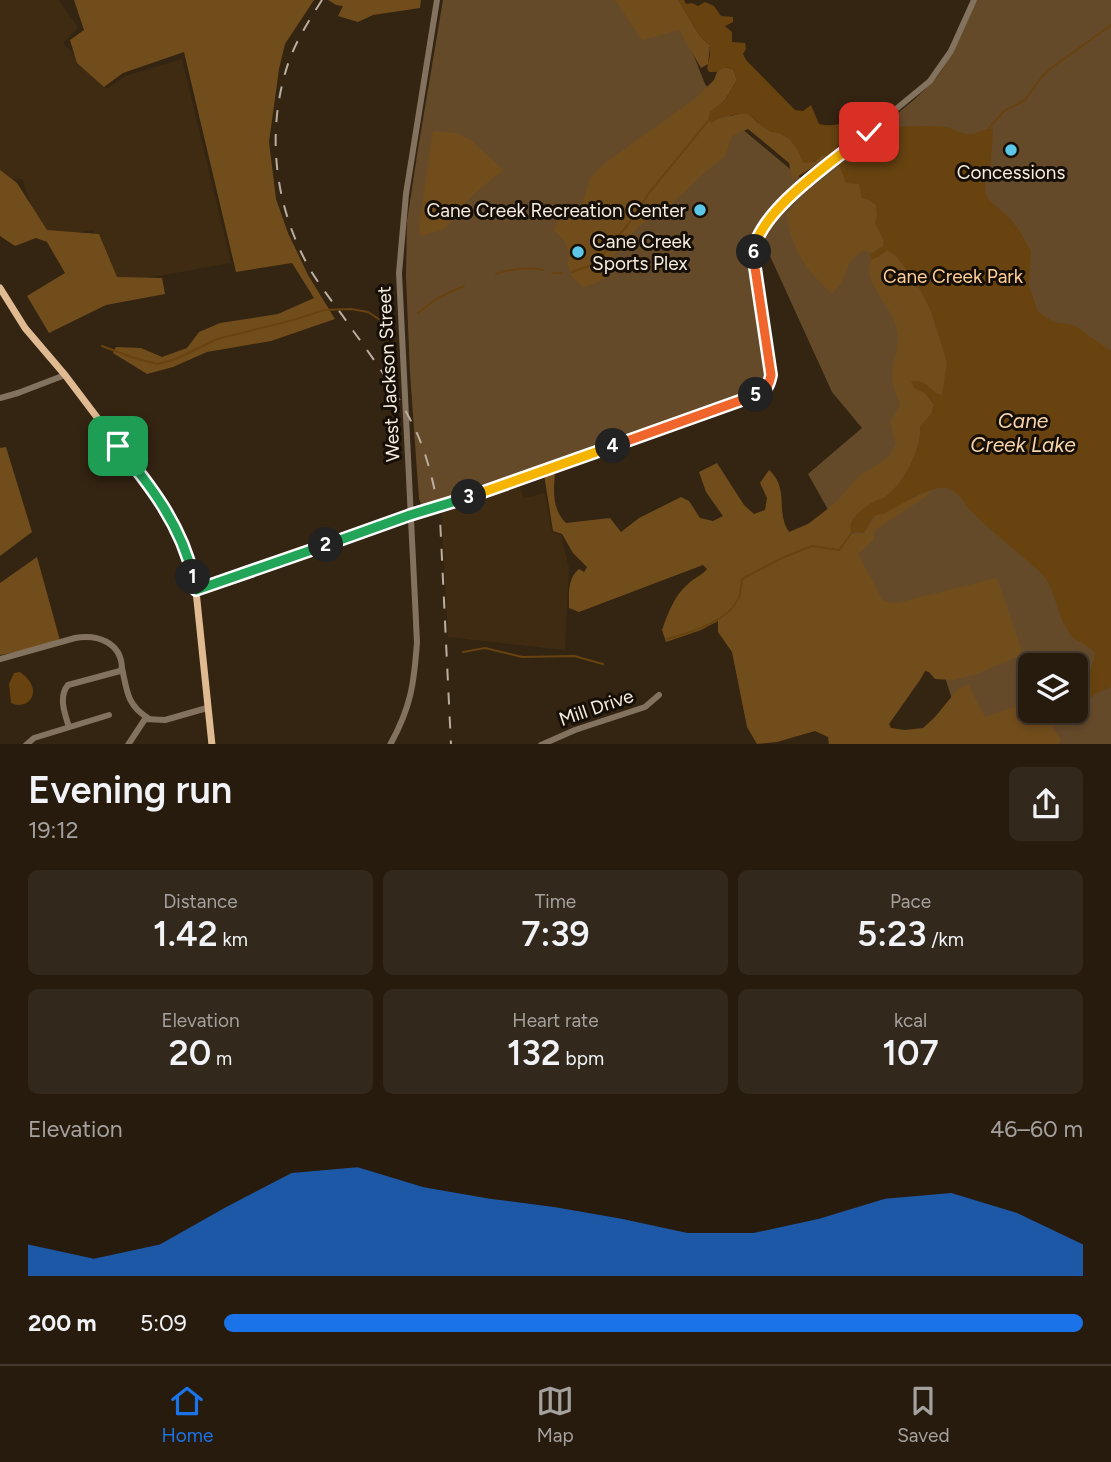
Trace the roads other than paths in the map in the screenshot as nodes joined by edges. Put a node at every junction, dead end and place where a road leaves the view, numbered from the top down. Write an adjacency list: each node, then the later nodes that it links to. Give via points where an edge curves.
1 (436, 0): 6 (street, West Jackson Street, via 400,250)
2 (974, 0): 6 (street, via 951,51 930,81 778,208 760,231 754,261 771,375 762,393)
3 (0, 288): 4 (main road, via 25,328)
4 (65, 375): 5 (street); 7 (main road, via 158,498 186,552)
5 (0, 398)
6 (410, 515): 7 (street); 18 (street, West Jackson Street, via 417,642 414,682 406,713)
7 (196, 590): 11 (main road)
8 (0, 659): 9 (street, via 86,636 118,652)
9 (122, 668): 13 (street, via 130,701); 14 (street, via 68,685 62,698)
10 (659, 695): 19 (street, Mill Drive, via 645,708)
11 (207, 708): 13 (street, via 164,720); 17 (main road)
12 (109, 715): 14 (street)
13 (148, 719): 16 (street)
14 (69, 727): 15 (street)
15 (26, 744)
16 (128, 744)
17 (212, 744)
18 (390, 744)
19 (541, 744)

